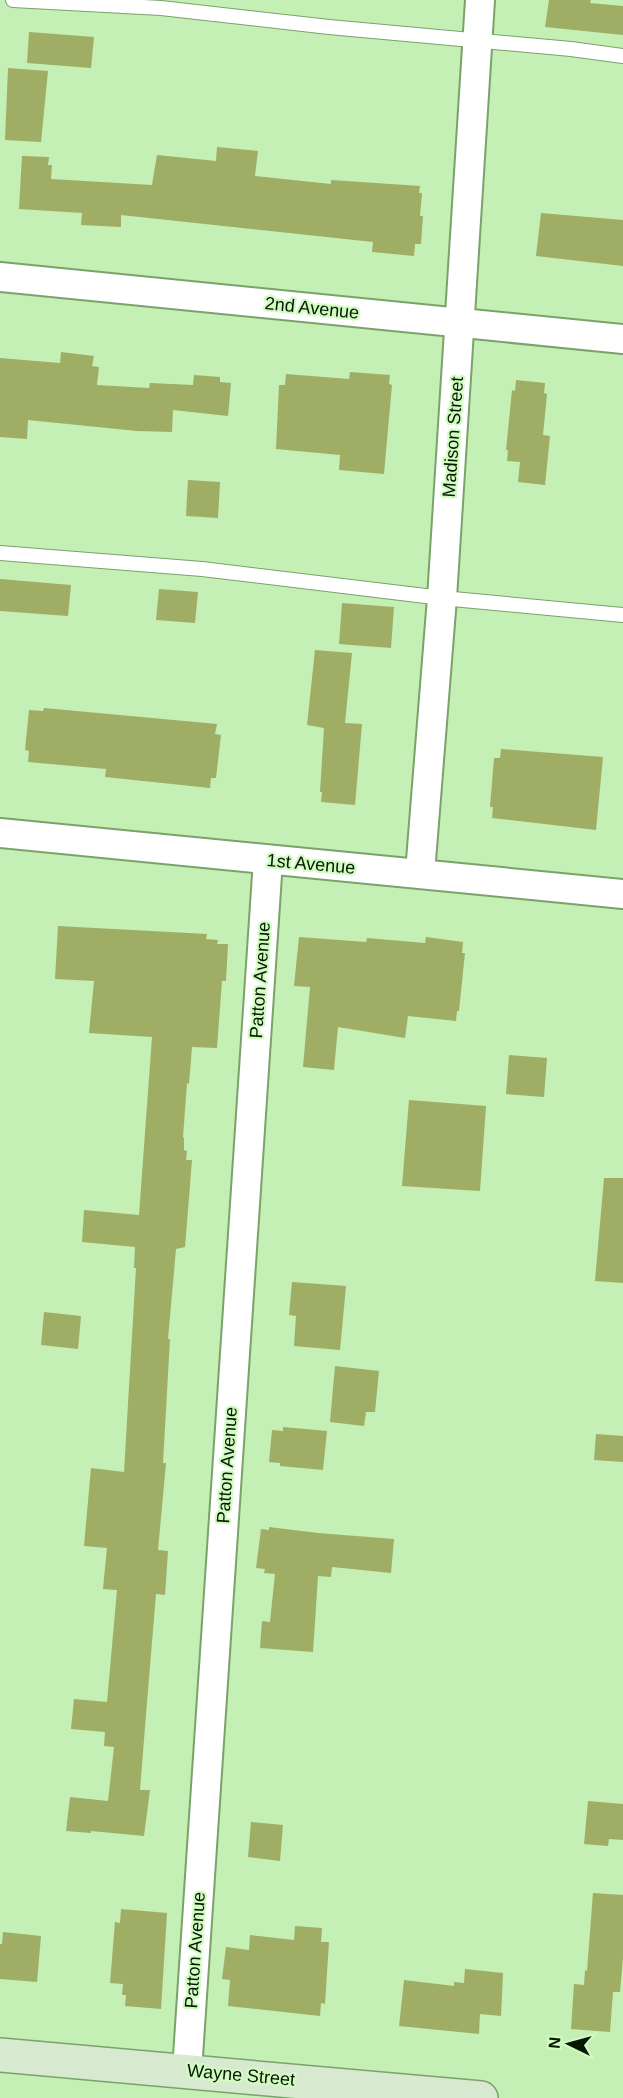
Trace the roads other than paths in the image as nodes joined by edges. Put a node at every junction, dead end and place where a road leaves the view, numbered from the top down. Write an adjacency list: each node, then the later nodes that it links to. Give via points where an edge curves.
1 (13, 0): 3 (lane, via 161,8)
2 (480, 0): 3 (street, Madison Street)
3 (478, 40): 4 (lane); 6 (street, Madison Street)
4 (623, 56)
5 (0, 277): 6 (street, 2nd Avenue)
6 (460, 323): 7 (street, 2nd Avenue); 9 (street, Madison Street)
7 (623, 339)
8 (0, 553): 9 (lane, via 202,569)
9 (442, 598): 10 (lane); 13 (street, Madison Street)
10 (623, 615)
11 (0, 833): 12 (street, 1st Avenue)
12 (268, 860): 13 (street, 1st Avenue); 16 (street, Patton Avenue)
13 (420, 873): 14 (street, 1st Avenue)
14 (623, 894)
15 (0, 2055): 16 (main road, Wayne Street)
16 (187, 2071): 17 (main road, Wayne Street)
17 (330, 2091): 18 (main road, Wayne Street)
18 (481, 2098)

